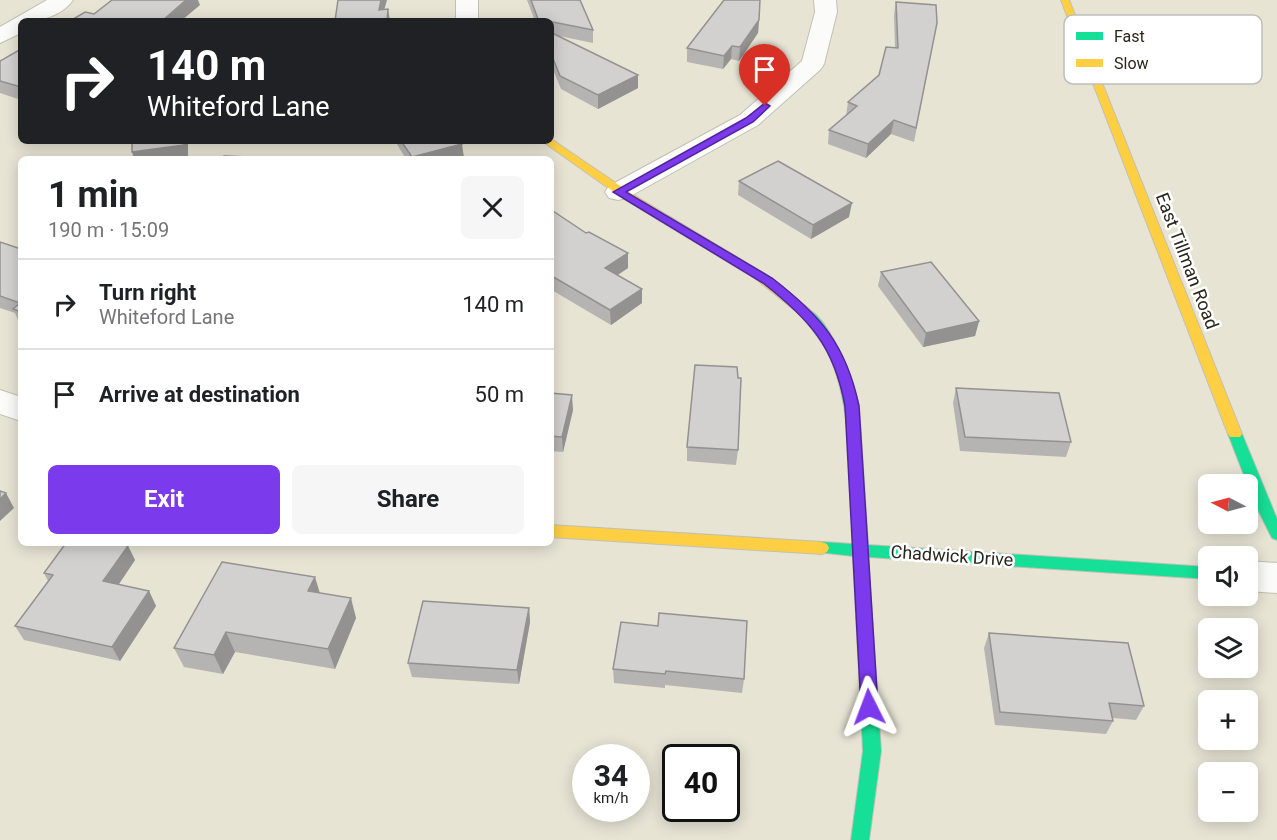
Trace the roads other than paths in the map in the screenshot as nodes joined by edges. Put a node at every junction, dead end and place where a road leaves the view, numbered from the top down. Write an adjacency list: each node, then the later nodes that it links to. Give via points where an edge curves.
1 (62, 0): 6 (street)
2 (467, 0): 7 (street)
3 (825, 0): 12 (street, via 826,12 813,64 749,120)
4 (1065, 0): 5 (street, East Tillman Road)
5 (1071, 15)
6 (32, 18)
7 (467, 18)
8 (18, 26): 9 (street)
9 (0, 36)
10 (1098, 84): 16 (street, East Tillman Road)
11 (551, 144): 12 (street)
12 (618, 192): 17 (street, via 768,280 810,317 829,342 846,375 852,406)
13 (0, 401): 14 (street)
14 (18, 409)
15 (554, 531): 17 (street, Chadwick Drive)
16 (1277, 534)
17 (860, 550): 18 (street, Chadwick Drive); 21 (street, via 872,752)
18 (1198, 572)
19 (1258, 577): 20 (street)
20 (1277, 578)
21 (860, 840)

